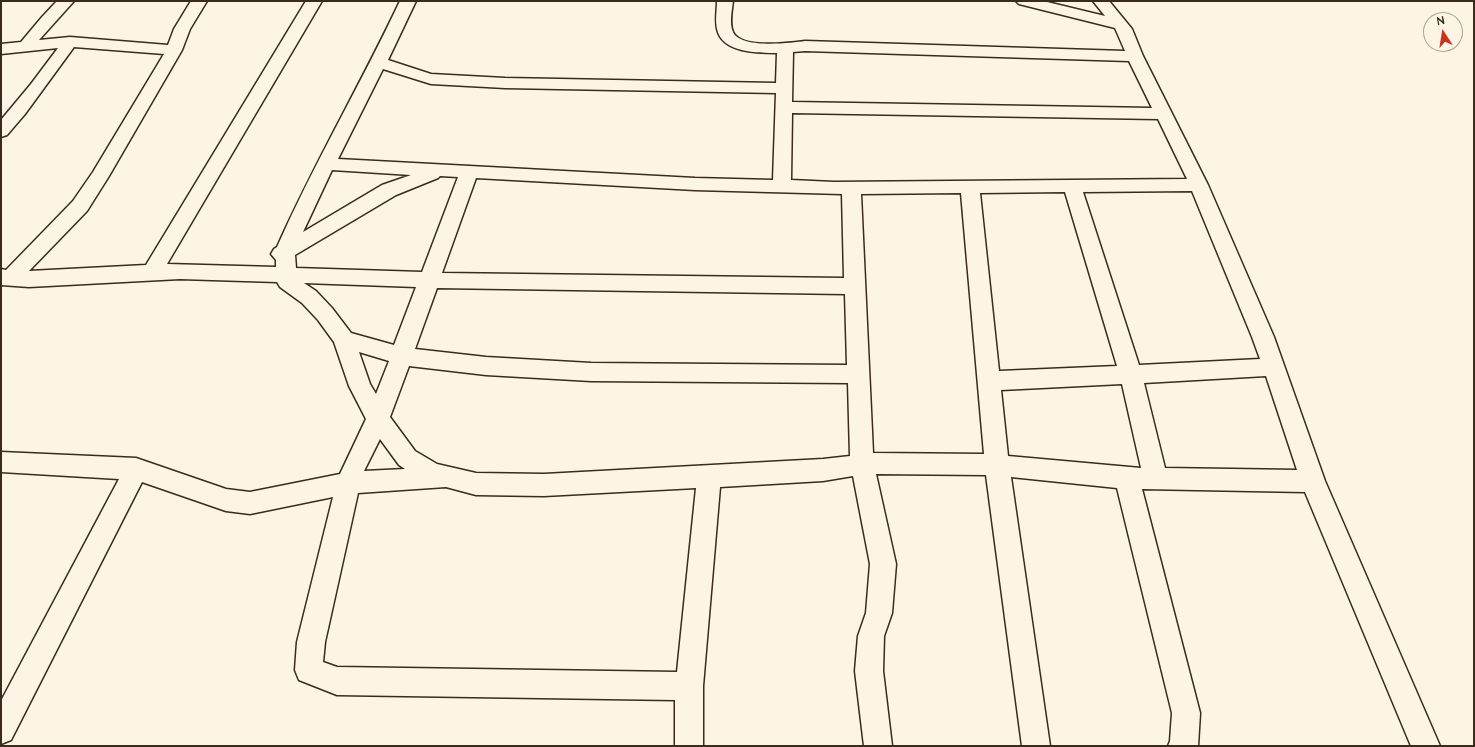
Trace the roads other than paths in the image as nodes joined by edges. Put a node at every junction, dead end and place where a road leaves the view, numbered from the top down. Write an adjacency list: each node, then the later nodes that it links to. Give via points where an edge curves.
1 (66, 1): 10 (street)
2 (200, 1): 13 (street, via 182,30)
3 (314, 1): 29 (street)
4 (408, 1): 15 (street)
5 (725, 1): 11 (street, via 725,31 734,42 764,48)
6 (1024, 1): 8 (street)
7 (1101, 1): 8 (street)
8 (1119, 24): 14 (street, via 1124,29)
9 (70, 42): 10 (street); 13 (street); 19 (street, via 30,97)
10 (25, 47): 12 (street)
11 (785, 48): 14 (street, via 805,46); 16 (street)
12 (1, 49)
13 (174, 50): 32 (street, via 80,206)
14 (1135, 56): 18 (street)
15 (379, 62): 16 (street, via 431,79 506,83); 20 (street)
16 (784, 88): 17 (street)
17 (784, 107): 18 (street); 24 (street)
18 (1165, 114): 23 (street)
19 (1, 131)
20 (326, 164): 21 (street); 28 (street)
21 (444, 170): 22 (street); 28 (street, via 389,190)
22 (469, 172): 24 (street); 33 (street)
23 (1199, 185): 25 (street); 37 (street, via 1263,337)
24 (782, 186): 27 (street)
25 (1072, 186): 26 (street); 39 (street)
26 (970, 187): 27 (street); 40 (street)
27 (851, 188): 34 (street)
28 (285, 252): 30 (street); 31 (street)
29 (152, 272): 30 (street); 32 (street)
30 (244, 273): 31 (street)
31 (286, 274): 33 (street); 35 (street, via 287,282 309,296)
32 (5, 278)
33 (429, 280): 34 (street); 36 (street)
34 (855, 286): 38 (street)
35 (344, 339): 36 (street); 41 (street, via 360,386)
36 (402, 356): 38 (street, via 486,366 591,372); 41 (street)
37 (1273, 367): 39 (street); 50 (street)
38 (859, 374): 43 (street)
39 (1131, 375): 40 (street); 49 (street)
40 (989, 380): 44 (street)
41 (378, 419): 46 (street, via 407,458 431,473); 51 (street)
42 (1, 462): 45 (street)
43 (862, 464): 44 (street); 47 (street, via 823,470); 55 (street, via 883,564 878,613 871,636 869,671)
44 (997, 465): 48 (street); 56 (street)
45 (136, 469): 51 (street, via 226,500 250,503); 53 (street)
46 (450, 477): 47 (street, via 476,484 544,485); 51 (street)
47 (709, 477): 52 (street)
48 (1127, 478): 49 (street); 57 (street, via 1186,712)
49 (1156, 479): 50 (street)
50 (1313, 481): 58 (street)
51 (348, 483): 52 (street, via 311,642 310,670 337,681)
52 (689, 686): 54 (street)
53 (1, 730)
54 (689, 746)
55 (878, 746)
56 (1036, 746)
57 (1182, 746)
58 (1426, 746)

